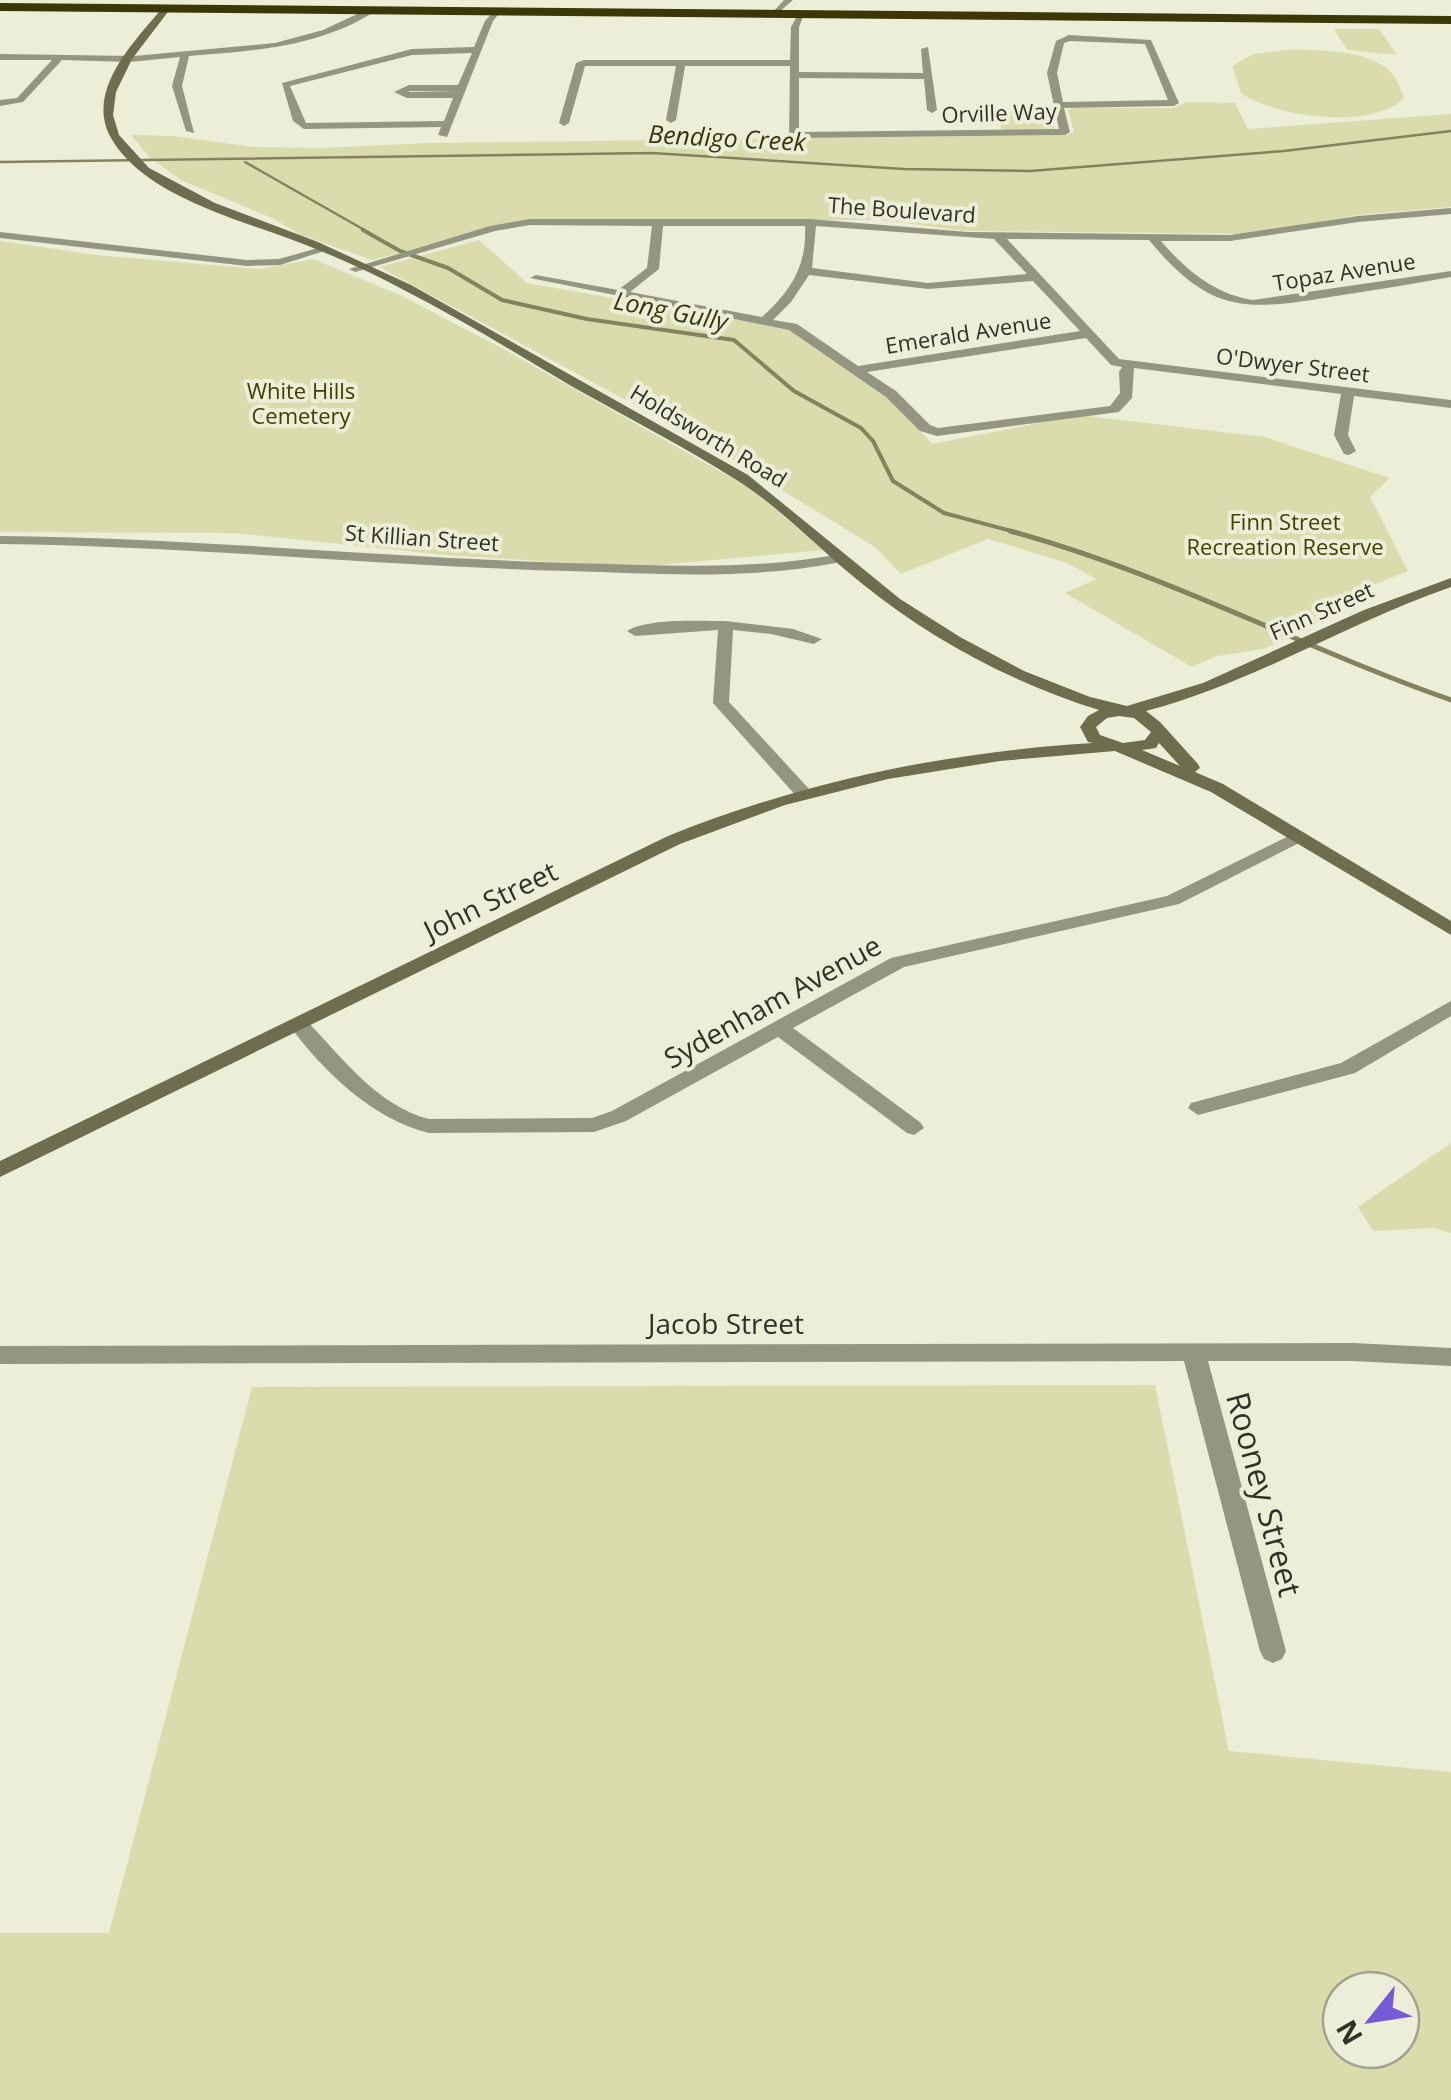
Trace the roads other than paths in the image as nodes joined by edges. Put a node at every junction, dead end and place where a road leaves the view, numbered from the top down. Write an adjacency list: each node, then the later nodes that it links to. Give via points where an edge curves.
1 (789, 0): 8 (street); 11 (street)
2 (173, 4): 3 (highway); 3 (highway); 5 (highway); 19 (main road, Holdsworth Road)
3 (0, 5)
4 (402, 6): 5 (highway); 6 (highway); 9 (highway)
5 (363, 8): 9 (highway); 17 (street, via 288,44)
6 (662, 9): 7 (highway); 10 (highway)
7 (711, 10): 8 (highway); 11 (highway)
8 (778, 12): 10 (highway); 11 (highway)
9 (488, 14): 10 (highway); 15 (street)
10 (741, 14)
11 (799, 17): 13 (highway); 13 (highway, via 1084,16); 21 (street)
12 (1451, 18): 13 (highway); 13 (highway, via 1172,17)
13 (1106, 24): 25 (street, Orville Way, via 1061,40 1052,73); 25 (street, via 1148,42 1174,103)
14 (925, 49): 22 (street)
15 (478, 50): 23 (street); 29 (street, via 412,52 285,84 304,126)
16 (0, 57): 18 (street)
17 (185, 57): 19 (street); 30 (street, via 177,86)
18 (60, 58): 19 (street); 24 (street, via 22,98)
19 (130, 58): 38 (main road, Holdsworth Road, via 108,103 122,146 150,172 219,209)
20 (680, 62): 21 (street); 27 (street); 28 (street, via 581,64)
21 (795, 69): 22 (street); 25 (street, Orville Way, via 794,138 1058,133 1068,129)
22 (928, 76): 26 (street)
23 (461, 92): 23 (street, via 408,88 399,92 407,96); 29 (street)
24 (0, 103)
25 (1060, 106)
26 (932, 110)
27 (671, 120)
28 (564, 123)
29 (448, 124): 31 (street)
30 (190, 131)
31 (443, 137)
32 (1451, 211): 37 (street, The Boulevard, via 1250,237)
33 (658, 222): 34 (street, The Boulevard); 39 (street, The Boulevard, via 521,223); 44 (street, via 653,269)
34 (810, 222): 36 (street, The Boulevard); 40 (street, via 812,248)
35 (0, 235): 38 (street, via 247,263)
36 (998, 236): 37 (street, The Boulevard); 42 (street)
37 (1153, 238): 41 (street, Topaz Avenue, via 1211,293 1240,307)
38 (321, 251): 39 (main road, Holdsworth Road)
39 (360, 268): 53 (main road, Holdsworth Road, via 466,320 731,470)
40 (804, 271): 42 (street, via 928,286); 45 (street, via 795,294)
41 (1451, 274)
42 (1034, 277): 46 (street)
43 (536, 278): 44 (street)
44 (620, 294): 45 (street)
45 (765, 320): 48 (street, via 797,328)
46 (1086, 334): 47 (street, via 1109,359); 48 (street, Emerald Avenue)
47 (1130, 365): 48 (street, via 1123,402 1114,409 942,432 925,428); 49 (street, O'Dwyer Street)
48 (856, 370)
49 (1348, 392): 50 (street, O'Dwyer Street); 51 (street, via 1341,435)
50 (1451, 404)
51 (1349, 450)
52 (0, 540): 53 (street, St Killian Street, via 167,542 650,570 777,570)
53 (841, 558): 58 (main road, Holdsworth Road, via 899,604)
54 (1451, 582): 59 (main road, Finn Street)
55 (726, 627): 56 (street); 57 (street); 66 (street, via 721,703)
56 (635, 631)
57 (814, 640)
58 (1015, 671): 60 (main road, Holdsworth Road); 61 (main road, Holdsworth Road)
59 (1213, 685): 60 (main road, Finn Street); 62 (main road, Finn Street)
60 (1121, 712): 61 (main road, Finn Street, via 1099,715); 62 (main road, Holdsworth Road, via 1144,717)
61 (1089, 726): 63 (main road, Holdsworth Road, via 1094,738); 64 (main road, John Street)
62 (1157, 731): 63 (main road, Finn Street, via 1142,747); 65 (main road)
63 (1117, 747): 64 (main road, John Street); 65 (main road)
64 (1029, 751): 66 (main road, John Street)
65 (1216, 788): 67 (main road)
66 (804, 794): 70 (main road, John Street, via 674,840)
67 (1297, 837): 68 (main road); 71 (street, Sydenham Avenue, via 1173,900 898,962)
68 (1451, 929)
69 (1451, 1007): 72 (street, via 1348,1068)
70 (298, 1024): 71 (street, Sydenham Avenue, via 381,1104 430,1126 594,1125); 74 (main road, John Street)
71 (778, 1028): 73 (street)
72 (1198, 1108)
73 (914, 1128)
74 (0, 1170)
75 (1194, 1354): 76 (street, Jacob Street); 77 (street, Jacob Street); 78 (street, Rooney Street)
76 (0, 1355)
77 (1451, 1357)
78 (1273, 1651)

